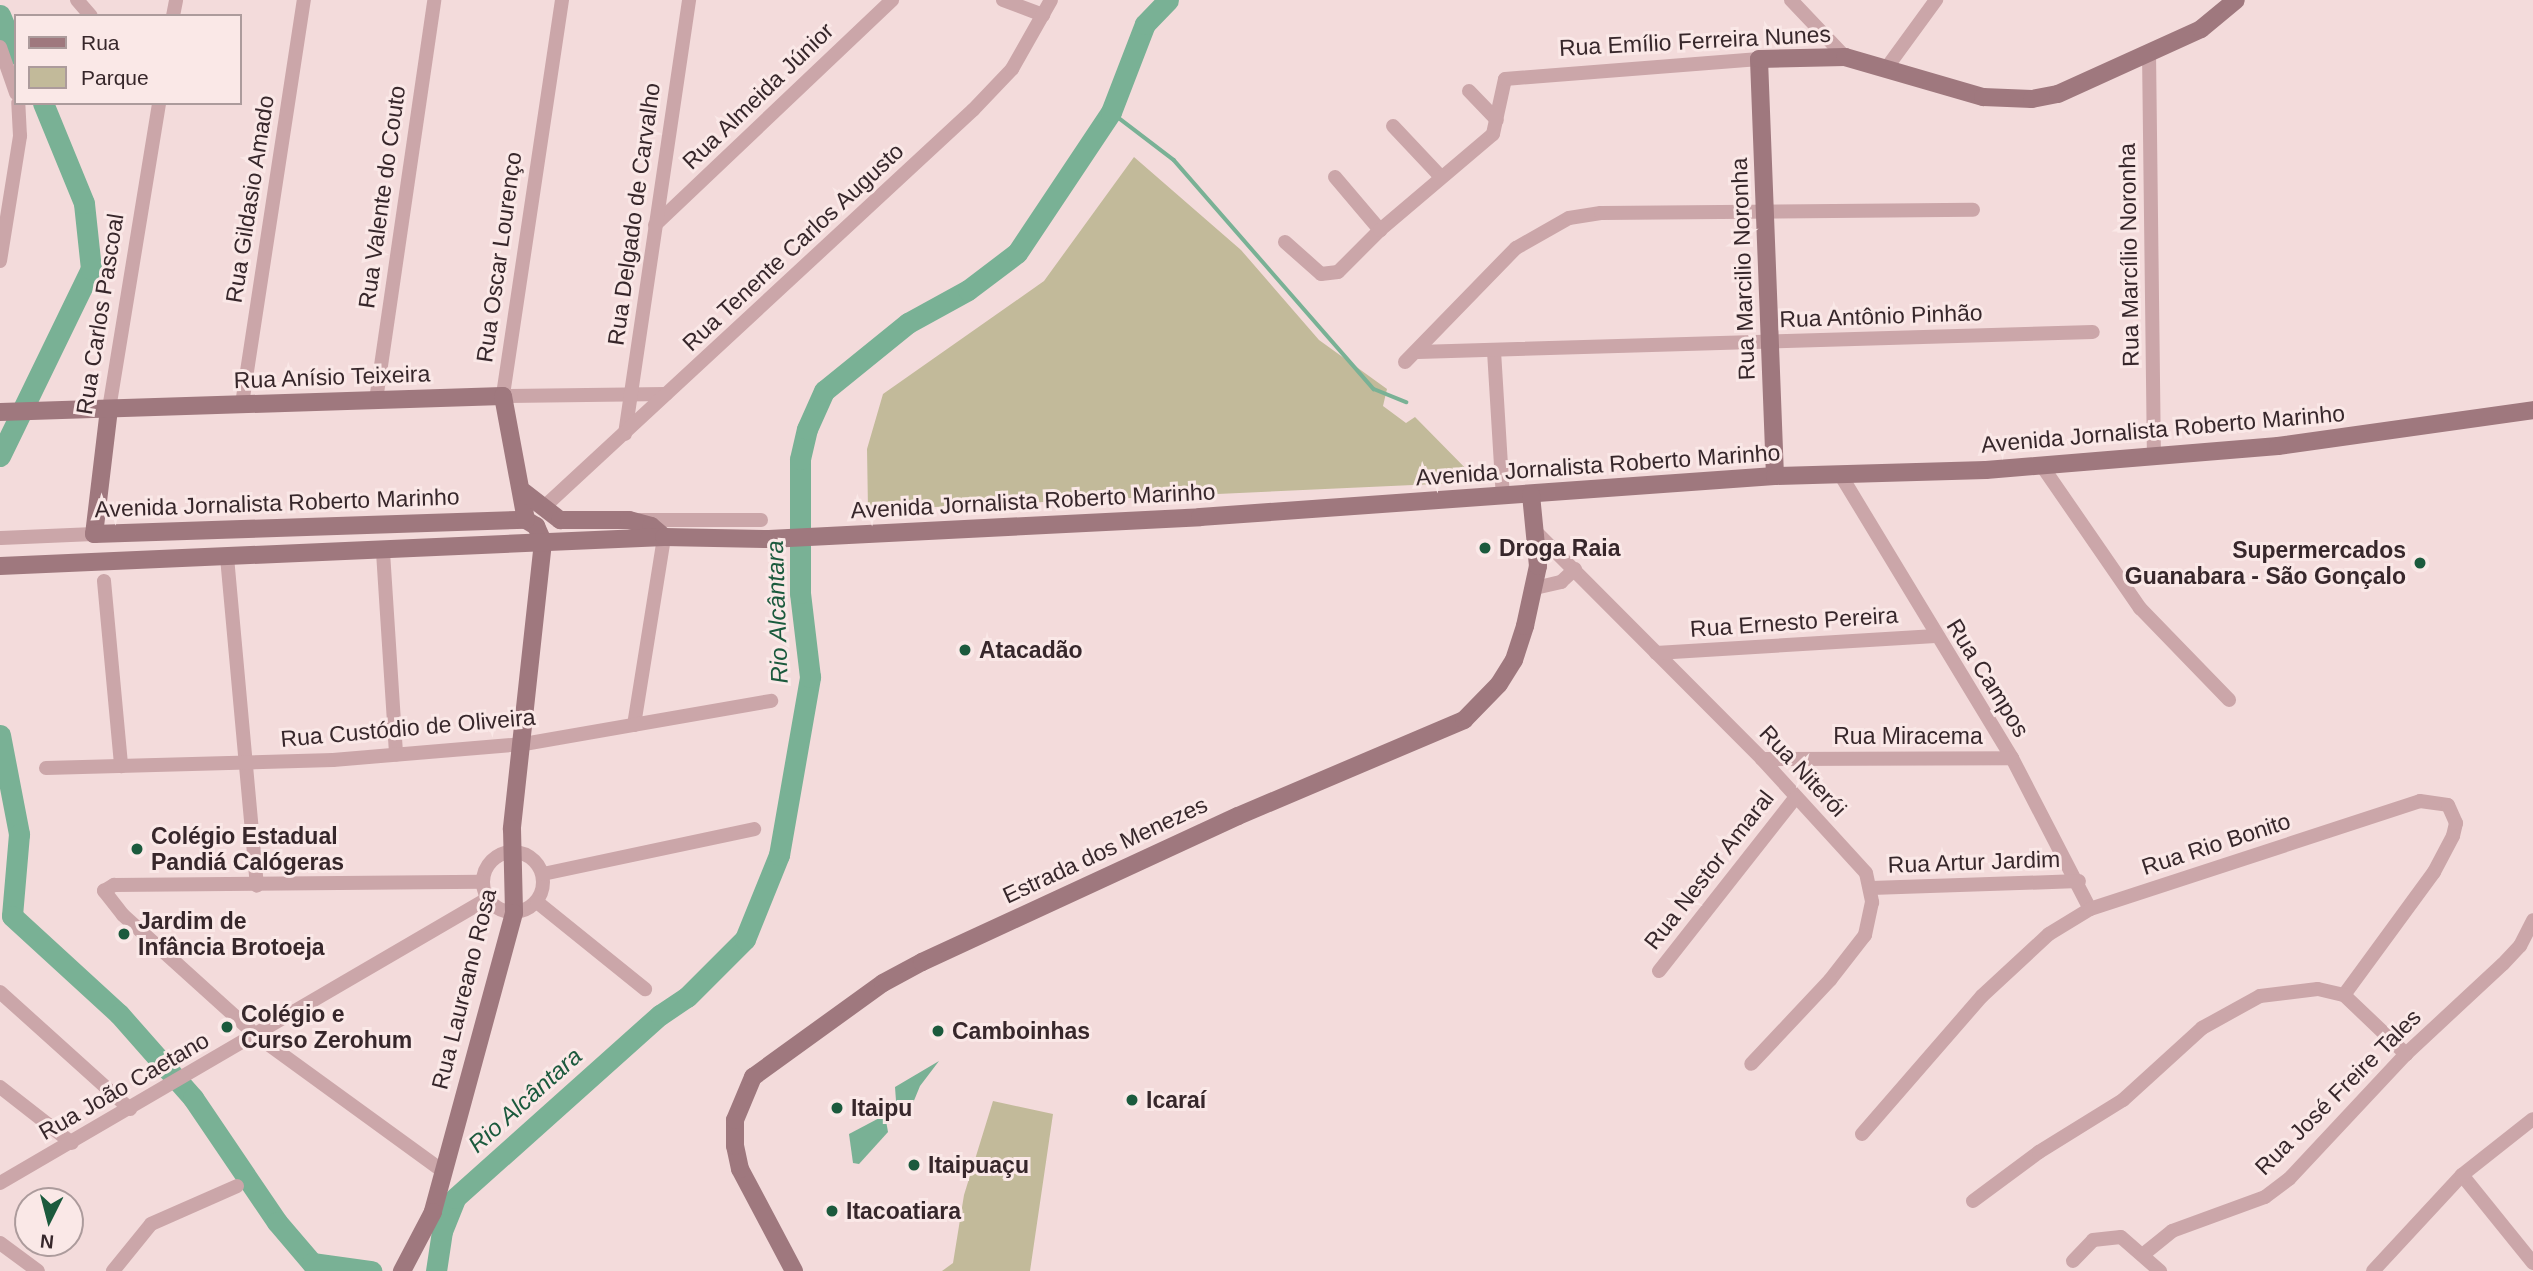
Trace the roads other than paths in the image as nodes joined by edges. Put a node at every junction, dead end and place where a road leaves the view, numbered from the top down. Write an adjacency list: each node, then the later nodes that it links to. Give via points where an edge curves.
1 (77, 0): 12 (street)
2 (304, 0): 42 (street, Rua Gildasio Amado)
3 (434, 0): 41 (street, Rua Valente do Couto)
4 (562, 0): 40 (street, Rua Oscar Lourenço)
5 (689, 0): 29 (street, Rua Delgado de Carvalho)
6 (892, 0): 29 (street, Rua Almeida Júnior)
7 (1003, 0): 13 (street)
8 (1051, 0): 13 (street, Rua Tenente Carlos Augusto)
9 (1791, 0): 16 (street)
10 (1936, 0): 18 (street)
11 (2236, 0): 15 (main road, Rua Emílio Ferreira Nunes, via 2201,29)
12 (89, 14)
13 (1043, 15): 39 (street, Rua Tenente Carlos Augusto, via 1013,69 973,110)
14 (0, 47): 19 (street)
15 (2149, 52): 18 (main road, Rua Emílio Ferreira Nunes, via 2058,94 2032,99 1983,97); 47 (street, Rua Marcílio Noronha)
16 (1845, 57): 17 (main road, Rua Emílio Ferreira Nunes); 18 (main road, Rua Emílio Ferreira Nunes)
17 (1759, 59): 23 (street, Rua Emílio Ferreira Nunes, via 1512,77 1500,84); 28 (main road, Rua Marcilio Noronha)
18 (1885, 69)
19 (14, 87)
20 (1469, 91): 23 (street)
21 (19, 105): 32 (street, via 20,136)
22 (159, 105): 43 (street, Rua Carlos Pascoal)
23 (1497, 120): 26 (street, via 1493,134)
24 (1393, 126): 26 (street)
25 (1335, 177): 30 (street)
26 (1441, 177): 30 (street)
27 (1973, 210): 28 (street)
28 (1765, 214): 34 (main road, Rua Marcilio Noronha); 36 (street, via 1601,213 1569,218 1516,248)
29 (655, 225): 38 (street, Rua Delgado de Carvalho)
30 (1380, 230): 31 (street, via 1333,275 1312,269)
31 (1285, 242)
32 (0, 261)
33 (2093, 332): 34 (street, Rua Antônio Pinhão)
34 (1771, 343): 35 (street, Rua Antônio Pinhão); 50 (main road, Rua Marcilio Noronha)
35 (1494, 351): 36 (street, Rua Antônio Pinhão); 53 (street)
36 (1418, 352): 37 (street)
37 (1405, 362)
38 (631, 393): 39 (street, Rua Anísio Teixeira); 40 (street, Rua Anísio Teixeira); 46 (street, Rua Delgado de Carvalho)
39 (666, 394): 46 (street, Rua Tenente Carlos Augusto)
40 (503, 396): 41 (main road, Rua Anísio Teixeira); 51 (main road, Rua Oscar Lourenço)
41 (376, 400): 42 (main road, Rua Anísio Teixeira)
42 (242, 404): 43 (main road, Rua Anísio Teixeira)
43 (109, 409): 45 (main road, Rua Anísio Teixeira); 59 (main road, Rua Carlos Pascoal)
44 (2533, 410): 47 (main road, Avenida Jornalista Roberto Marinho, via 2365,436)
45 (5, 412)
46 (625, 434): 54 (street, Rua Tenente Carlos Augusto)
47 (2154, 458): 48 (main road, Avenida Jornalista Roberto Marinho)
48 (2042, 466): 49 (main road, Avenida Jornalista Roberto Marinho); 72 (street, via 2140,608)
49 (1840, 474): 50 (main road, Avenida Jornalista Roberto Marinho); 70 (street, Rua Campos)
50 (1775, 477): 52 (main road, Avenida Jornalista Roberto Marinho)
51 (524, 492): 54 (main road, Avenida Jornalista Roberto Marinho); 55 (main road, Rua Oscar Lourenço)
52 (1531, 494): 53 (main road, Avenida Jornalista Roberto Marinho); 60 (main road, Estrada dos Menezes)
53 (1503, 497): 61 (main road, Avenida Jornalista Roberto Marinho, via 769,539)
54 (542, 508): 56 (main road, Avenida Jornalista Roberto Marinho, via 571,523)
55 (526, 520): 58 (main road, Avenida Jornalista Roberto Marinho); 63 (main road, via 536,526)
56 (629, 520): 57 (street, Avenida Jornalista Roberto Marinho); 61 (main road, Avenida Jornalista Roberto Marinho, via 651,526)
57 (761, 520)
58 (381, 524): 59 (main road, Avenida Jornalista Roberto Marinho); 64 (main road)
59 (94, 534): 62 (street, Avenida Jornalista Roberto Marinho)
60 (1538, 534): 67 (street, Rua Niterói); 69 (main road, Estrada dos Menezes)
61 (664, 537): 63 (main road, Avenida Jornalista Roberto Marinho); 74 (street)
62 (1, 538)
63 (543, 542): 64 (main road, Avenida Jornalista Roberto Marinho); 75 (main road, Rua Laureano Rosa)
64 (383, 552): 65 (main road, Avenida Jornalista Roberto Marinho); 76 (street)
65 (228, 557): 66 (main road, Avenida Jornalista Roberto Marinho); 79 (street)
66 (3, 566)
67 (1575, 569): 69 (street, via 1561,582); 71 (street, Rua Niterói)
68 (104, 581): 80 (street)
69 (1535, 588): 119 (main road, Estrada dos Menezes, via 1514,660 1488,698 1464,720 1238,816 922,962 883,983 767,1063 741,1098 735,1146 740,1169)
70 (1935, 636): 71 (street, Rua Ernesto Pereira); 77 (street, Rua Campos)
71 (1656, 653): 78 (street, Rua Niterói)
72 (2229, 700)
73 (771, 701): 74 (street, Rua Custódio de Oliveira)
74 (634, 725): 75 (street, Rua Custódio de Oliveira)
75 (524, 744): 76 (street, Rua Custódio de Oliveira); 84 (main road, Rua Laureano Rosa, via 512,829)
76 (396, 755): 79 (street, Rua Custódio de Oliveira)
77 (2012, 758): 78 (street, Rua Miracema); 86 (street, Rua Campos)
78 (1762, 760): 82 (street, Rua Niterói)
79 (247, 762): 80 (street, Rua Custódio de Oliveira); 88 (street)
80 (121, 766): 81 (street, Rua Custódio de Oliveira)
81 (46, 768)
82 (1795, 798): 89 (street, Rua Niterói, via 1851,854); 95 (street, Rua Nestor Amaral)
83 (754, 829): 85 (street)
84 (515, 852): 85 (street, via 528,856); 87 (street, via 490,862); 93 (main road, Rua Laureano Rosa)
85 (543, 874): 91 (street)
86 (2079, 881): 89 (street, Rua Artur Jardim); 92 (street, Rua Campos)
87 (482, 882): 88 (street); 90 (street)
88 (257, 886): 99 (street, via 114,885 104,891 123,915)
89 (1871, 888): 101 (street, via 1871,918 1856,950)
90 (487, 899): 93 (street); 99 (street, Rua João Caetano)
91 (537, 902): 93 (street); 96 (street)
92 (2090, 909): 98 (street, Rua Rio Bonito, via 2420,801 2448,805 2456,823 2434,872); 105 (street, Rua Rio Bonito, via 2049,934 1982,996)
93 (514, 913): 107 (main road, Rua Laureano Rosa)
94 (2533, 920): 100 (street, Rua José Freire Tales, via 2503,964)
95 (1659, 971)
96 (646, 989)
97 (0, 992): 103 (street)
98 (2344, 995): 100 (street); 111 (street, via 2294,989 2227,1011 2106,1114 2039,1152)
99 (258, 1037): 103 (street, Rua João Caetano); 107 (street)
100 (2406, 1054): 113 (street, Rua José Freire Tales, via 2288,1179 2265,1197 2172,1231)
101 (1751, 1065)
102 (0, 1087): 106 (street)
103 (130, 1110): 106 (street, Rua João Caetano)
104 (2533, 1119): 108 (street)
105 (1862, 1134)
106 (72, 1143): 109 (street, Rua João Caetano)
107 (444, 1172): 116 (main road, Rua Laureano Rosa, via 424,1236)
108 (2462, 1175): 115 (street); 121 (street)
109 (0, 1183)
110 (237, 1186): 118 (street, via 151,1224)
111 (1973, 1202)
112 (0, 1243): 117 (street)
113 (2145, 1253): 114 (street, via 2122,1237 2109,1235 2093,1240); 120 (street)
114 (2073, 1261)
115 (2533, 1263)
116 (403, 1270)
117 (38, 1271)
118 (114, 1271)
119 (794, 1271)
120 (2160, 1271)
121 (2373, 1271)

